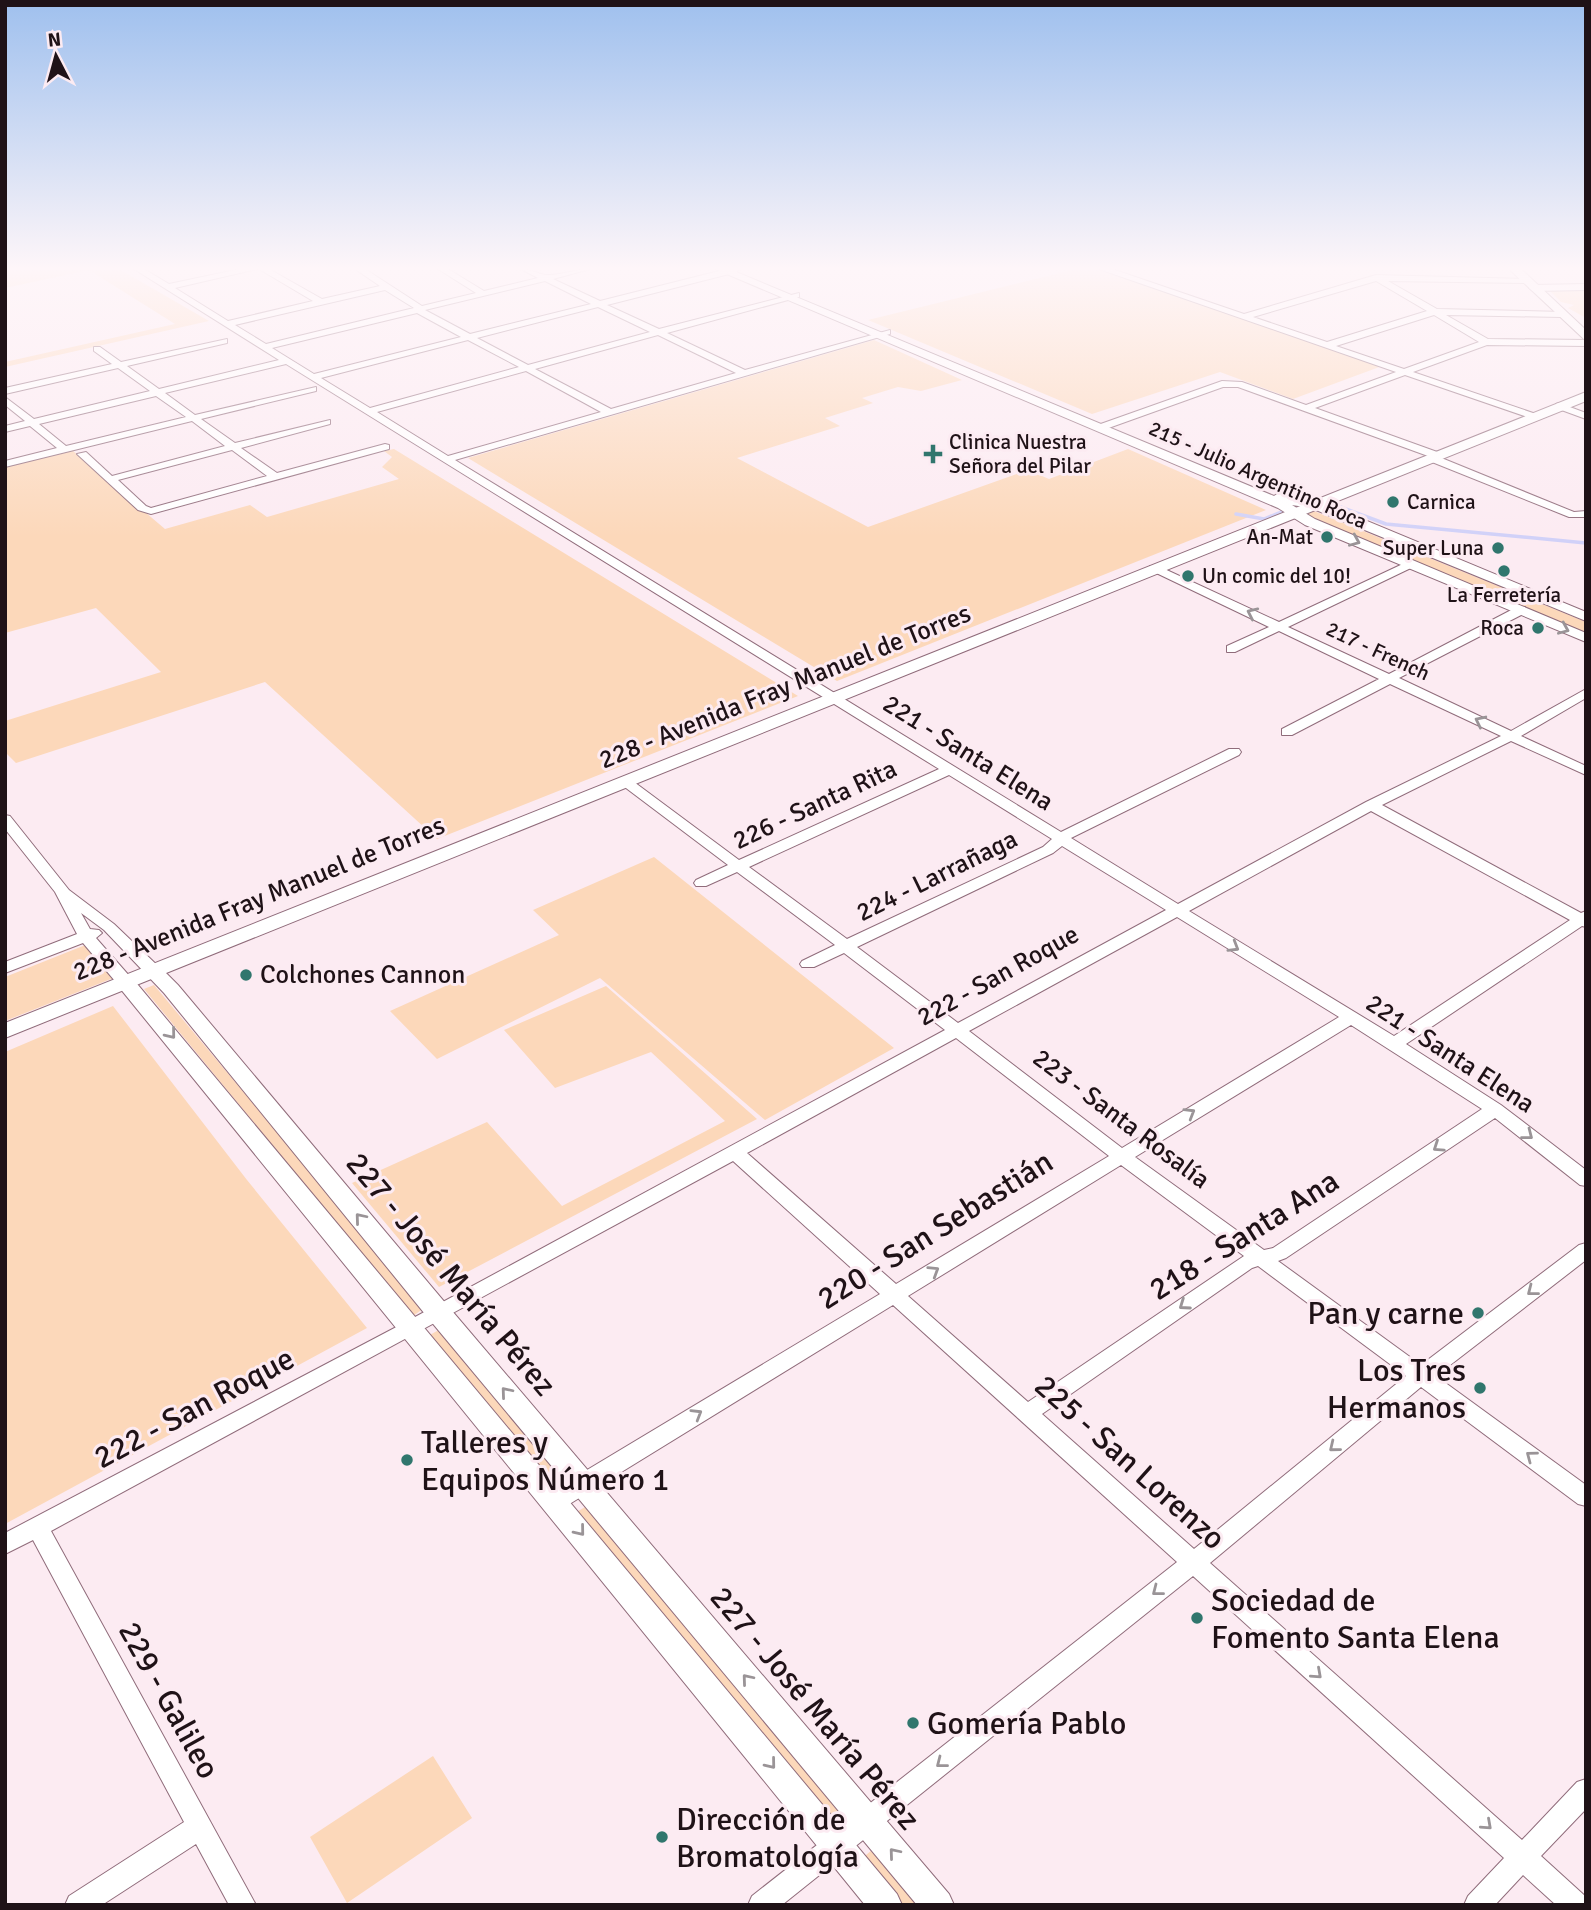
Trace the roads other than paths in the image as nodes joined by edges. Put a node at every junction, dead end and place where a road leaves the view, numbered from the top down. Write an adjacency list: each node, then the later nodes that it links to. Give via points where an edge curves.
1 (110, 358): 13 (street)
2 (149, 358): 13 (street)
3 (281, 358): 12 (street, 221 - Santa Elena)
4 (386, 358): 17 (street)
5 (508, 358): 14 (street)
6 (563, 358): 14 (street)
7 (712, 358): 16 (street)
8 (797, 358): 16 (street)
9 (940, 358): 32 (street, 215 - Julio Argentino Roca)
10 (1364, 358): 15 (street)
11 (1441, 358): 15 (street)
12 (286, 361): 17 (street, 221 - Santa Elena); 20 (street)
13 (119, 365): 19 (street); 20 (street)
14 (526, 368): 25 (street); 26 (street)
15 (1403, 372): 24 (street); 27 (street)
16 (744, 373): 26 (street)
17 (313, 377): 18 (street, 221 - Santa Elena)
18 (327, 386): 25 (street, 221 - Santa Elena); 29 (street)
19 (5, 391)
20 (156, 393): 29 (street); 31 (street)
21 (1586, 396): 23 (main road, 228 - Avenida Fray Manuel de Torres)
22 (5, 400): 31 (street)
23 (1559, 406): 27 (main road, 228 - Avenida Fray Manuel de Torres); 28 (street)
24 (1307, 408): 32 (street, via 1238,384 1222,384); 38 (street)
25 (369, 411): 34 (street, 221 - Santa Elena)
26 (609, 412): 39 (street)
27 (1533, 416): 38 (main road, 228 - Avenida Fray Manuel de Torres)
28 (1586, 416)
29 (194, 419): 35 (street); 36 (street)
30 (327, 422): 35 (street)
31 (31, 423): 33 (street); 36 (street)
32 (1104, 426): 43 (street, 215 - Julio Argentino Roca, via 1292,501); 44 (street, 215 - Julio Argentino Roca)
33 (5, 429)
34 (413, 440): 39 (street, 221 - Santa Elena); 41 (street)
35 (233, 447): 41 (street); 42 (street)
36 (65, 450): 40 (street)
37 (82, 454): 42 (street)
38 (1434, 456): 43 (main road, 228 - Avenida Fray Manuel de Torres); 45 (street)
39 (445, 460): 55 (street, 221 - Santa Elena)
40 (5, 464)
41 (275, 477): 42 (street, via 151,511)
42 (111, 479)
43 (1314, 504): 44 (main road, 228 - Avenida Fray Manuel de Torres); 49 (street, 215 - Julio Argentino Roca)
44 (1293, 512): 46 (street, 215 - Julio Argentino Roca, one-way to 46); 47 (main road, 228 - Avenida Fray Manuel de Torres)
45 (1580, 515)
46 (1411, 564): 48 (street, 215 - Julio Argentino Roca); 50 (street)
47 (1154, 568): 50 (street, 217 - French, one-way to 47); 55 (main road, 228 - Avenida Fray Manuel de Torres)
48 (1521, 611): 51 (street, 215 - Julio Argentino Roca, one-way to 51); 53 (street)
49 (1586, 617)
50 (1281, 626): 52 (street); 53 (street, 217 - French)
51 (1586, 638)
52 (1231, 649)
53 (1393, 679): 56 (street); 57 (street, 217 - French, one-way to 53)
54 (1586, 693): 57 (street, 222 - San Roque)
55 (832, 698): 59 (street, 221 - Santa Elena); 61 (main road, 228 - Avenida Fray Manuel de Torres)
56 (1287, 732)
57 (1511, 736): 60 (street, 217 - French); 62 (street, 222 - San Roque)
58 (1234, 752): 64 (street, 224 - Larrañaga)
59 (949, 770): 64 (street, 221 - Santa Elena); 65 (street, 226 - Santa Rita)
60 (1586, 771)
61 (625, 782): 65 (street, 223 - Santa Rosalía); 75 (main road, 228 - Avenida Fray Manuel de Torres)
62 (1371, 805): 68 (street, 222 - San Roque); 69 (street)
63 (8, 827): 67 (street, 227 - José María Pérez)
64 (1061, 839): 68 (street, 221 - Santa Elena); 72 (street, 224 - Larrañaga, via 1048,850)
65 (738, 866): 66 (street, 226 - Santa Rita); 72 (street, 223 - Santa Rosalía)
66 (701, 883)
67 (62, 891): 70 (street, 227 - José María Pérez); 71 (street, 227 - José María Pérez)
68 (1175, 911): 77 (street, 221 - Santa Elena, one-way to 77); 79 (street, 222 - San Roque)
69 (1584, 919): 80 (street)
70 (108, 928): 71 (street); 75 (street, 227 - José María Pérez)
71 (86, 936): 74 (street); 76 (street, 227 - José María Pérez)
72 (847, 947): 73 (street, 224 - Larrañaga); 79 (street, 223 - Santa Rosalía)
73 (808, 964)
74 (5, 968)
75 (153, 971): 76 (main road, 228 - Avenida Fray Manuel de Torres); 88 (street, 227 - José María Pérez, one-way to 75)
76 (126, 982): 78 (main road, 228 - Avenida Fray Manuel de Torres); 89 (street, 227 - José María Pérez, one-way to 89)
77 (1350, 1017): 80 (street, 221 - Santa Elena); 83 (street, 220 - San Sebastián, one-way to 77)
78 (5, 1031)
79 (956, 1031): 82 (street, 222 - San Roque); 83 (street, 223 - Santa Rosalía)
80 (1394, 1044): 81 (street, 221 - Santa Elena)
81 (1495, 1109): 84 (street, 221 - Santa Elena, one-way to 84); 86 (street, 218 - Santa Ana, one-way to 86, via 1279,1253)
82 (735, 1152): 87 (street, 225 - San Lorenzo); 88 (street, 222 - San Roque)
83 (1120, 1155): 86 (street, 223 - Santa Rosalía); 87 (street, 220 - San Sebastián, one-way to 83)
84 (1586, 1180)
85 (1586, 1250): 90 (street, one-way to 90)
86 (1263, 1258): 90 (street, 223 - Santa Rosalía); 91 (street, 218 - Santa Ana, one-way to 91, via 1245,1263)
87 (895, 1295): 91 (street, 225 - San Lorenzo); 92 (street, 220 - San Sebastián, one-way to 87)
88 (438, 1312): 89 (street, 222 - San Roque); 92 (street, 227 - José María Pérez, one-way to 88)
89 (411, 1328): 94 (street, 227 - José María Pérez); 95 (street, 222 - San Roque)
90 (1422, 1375): 93 (street, 223 - Santa Rosalía, one-way to 90); 97 (street, one-way to 97)
91 (1026, 1414): 97 (street, 225 - San Lorenzo)
92 (583, 1483): 94 (street, 220 - San Sebastián); 99 (street, 227 - José María Pérez, one-way to 92)
93 (1586, 1497)
94 (555, 1501): 101 (street, 227 - José María Pérez, one-way to 101)
95 (37, 1527): 96 (street, 222 - San Roque); 100 (street, 229 - Galileo)
96 (5, 1544)
97 (1193, 1563): 99 (street, one-way to 99); 102 (street, 225 - San Lorenzo, one-way to 102)
98 (1586, 1791): 102 (street)
99 (867, 1821): 101 (street); 107 (street, 227 - José María Pérez, one-way to 99)
100 (200, 1827): 103 (street); 104 (street, 229 - Galileo)
101 (837, 1845): 105 (street); 106 (street, 227 - José María Pérez)
102 (1523, 1857): 108 (street); 109 (street, 225 - San Lorenzo)
103 (78, 1905)
104 (243, 1905)
105 (761, 1905)
106 (886, 1905)
107 (938, 1905)
108 (1477, 1905)
109 (1576, 1905)

